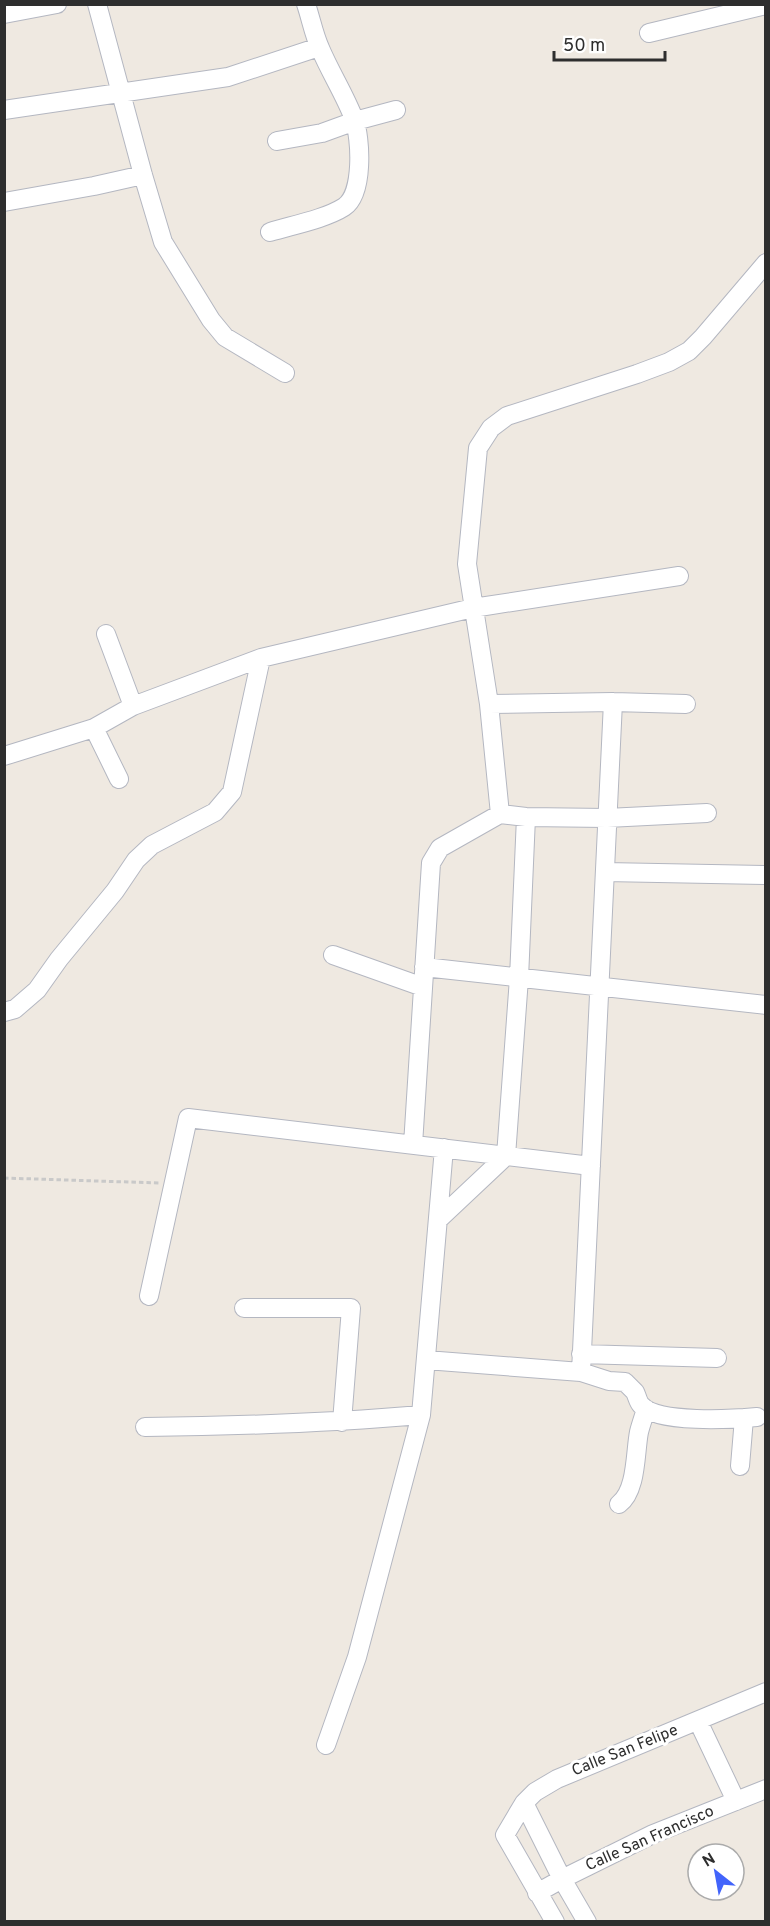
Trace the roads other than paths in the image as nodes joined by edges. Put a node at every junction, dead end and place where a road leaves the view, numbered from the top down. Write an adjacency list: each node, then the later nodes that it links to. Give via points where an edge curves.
1 (57, 4): 5 (street)
2 (97, 4): 8 (street)
3 (306, 4): 7 (street)
4 (765, 5): 6 (street)
5 (4, 14)
6 (649, 33)
7 (319, 46): 8 (street, via 228,77); 11 (street)
8 (122, 93): 9 (street); 13 (street)
9 (4, 110)
10 (396, 110): 11 (street)
11 (355, 121): 12 (street, via 322,133); 15 (street, via 359,156 354,196 346,206)
12 (277, 141)
13 (143, 175): 14 (street); 17 (street, via 163,242 211,320 225,337)
14 (4, 202)
15 (270, 232)
16 (765, 263): 19 (street, via 689,351 637,374 507,416 491,428 478,448 467,564)
17 (285, 373)
18 (679, 576): 19 (street)
19 (473, 608): 21 (street); 23 (street)
20 (106, 634): 25 (street)
21 (261, 658): 25 (street); 41 (street, via 232,792 215,812 152,845 136,860 37,990 15,1009)
22 (614, 702): 23 (street); 24 (street); 32 (street)
23 (489, 704): 30 (street)
24 (686, 704)
25 (133, 705): 26 (street)
26 (94, 728): 27 (street); 28 (street)
27 (4, 756)
28 (119, 779)
29 (707, 813): 32 (street)
30 (500, 814): 31 (street); 36 (street, via 440,848 431,863)
31 (526, 817): 32 (street); 37 (street)
32 (607, 818): 33 (street)
33 (605, 872): 34 (street); 38 (street)
34 (765, 875)
35 (333, 955): 39 (street)
36 (424, 967): 37 (street); 39 (street)
37 (519, 978): 38 (street); 44 (street)
38 (600, 986): 40 (street); 45 (street)
39 (423, 987): 42 (street)
40 (765, 1005)
41 (4, 1012)
42 (413, 1145): 43 (street); 47 (street, via 188,1118)
43 (444, 1148): 44 (street); 46 (street)
44 (506, 1156): 45 (street); 46 (street)
45 (591, 1166): 51 (street)
46 (438, 1220): 50 (street)
47 (149, 1296)
48 (244, 1308): 54 (street, via 351,1308)
49 (717, 1358): 51 (street)
50 (426, 1360): 51 (street); 53 (street)
51 (581, 1363): 52 (street, via 609,1381 625,1382)
52 (646, 1409): 56 (street, via 711,1420 750,1417); 57 (street, via 634,1471)
53 (421, 1415): 54 (street); 60 (street, via 357,1658)
54 (342, 1422): 55 (street)
55 (145, 1427)
56 (740, 1466)
57 (619, 1504)
58 (765, 1692): 59 (street, Calle San Felipe)
59 (698, 1721): 62 (street); 63 (street, Calle San Felipe, via 557,1779)
60 (326, 1744)
61 (765, 1789): 62 (street, Calle San Francisco)
62 (736, 1801): 64 (street, Calle San Francisco, via 653,1834)
63 (524, 1803): 64 (street); 65 (street, Calle San Felipe, via 505,1835)
64 (562, 1879): 65 (street, Calle San Francisco); 67 (street)
65 (537, 1893): 66 (street)
66 (555, 1922)
67 (587, 1922)

